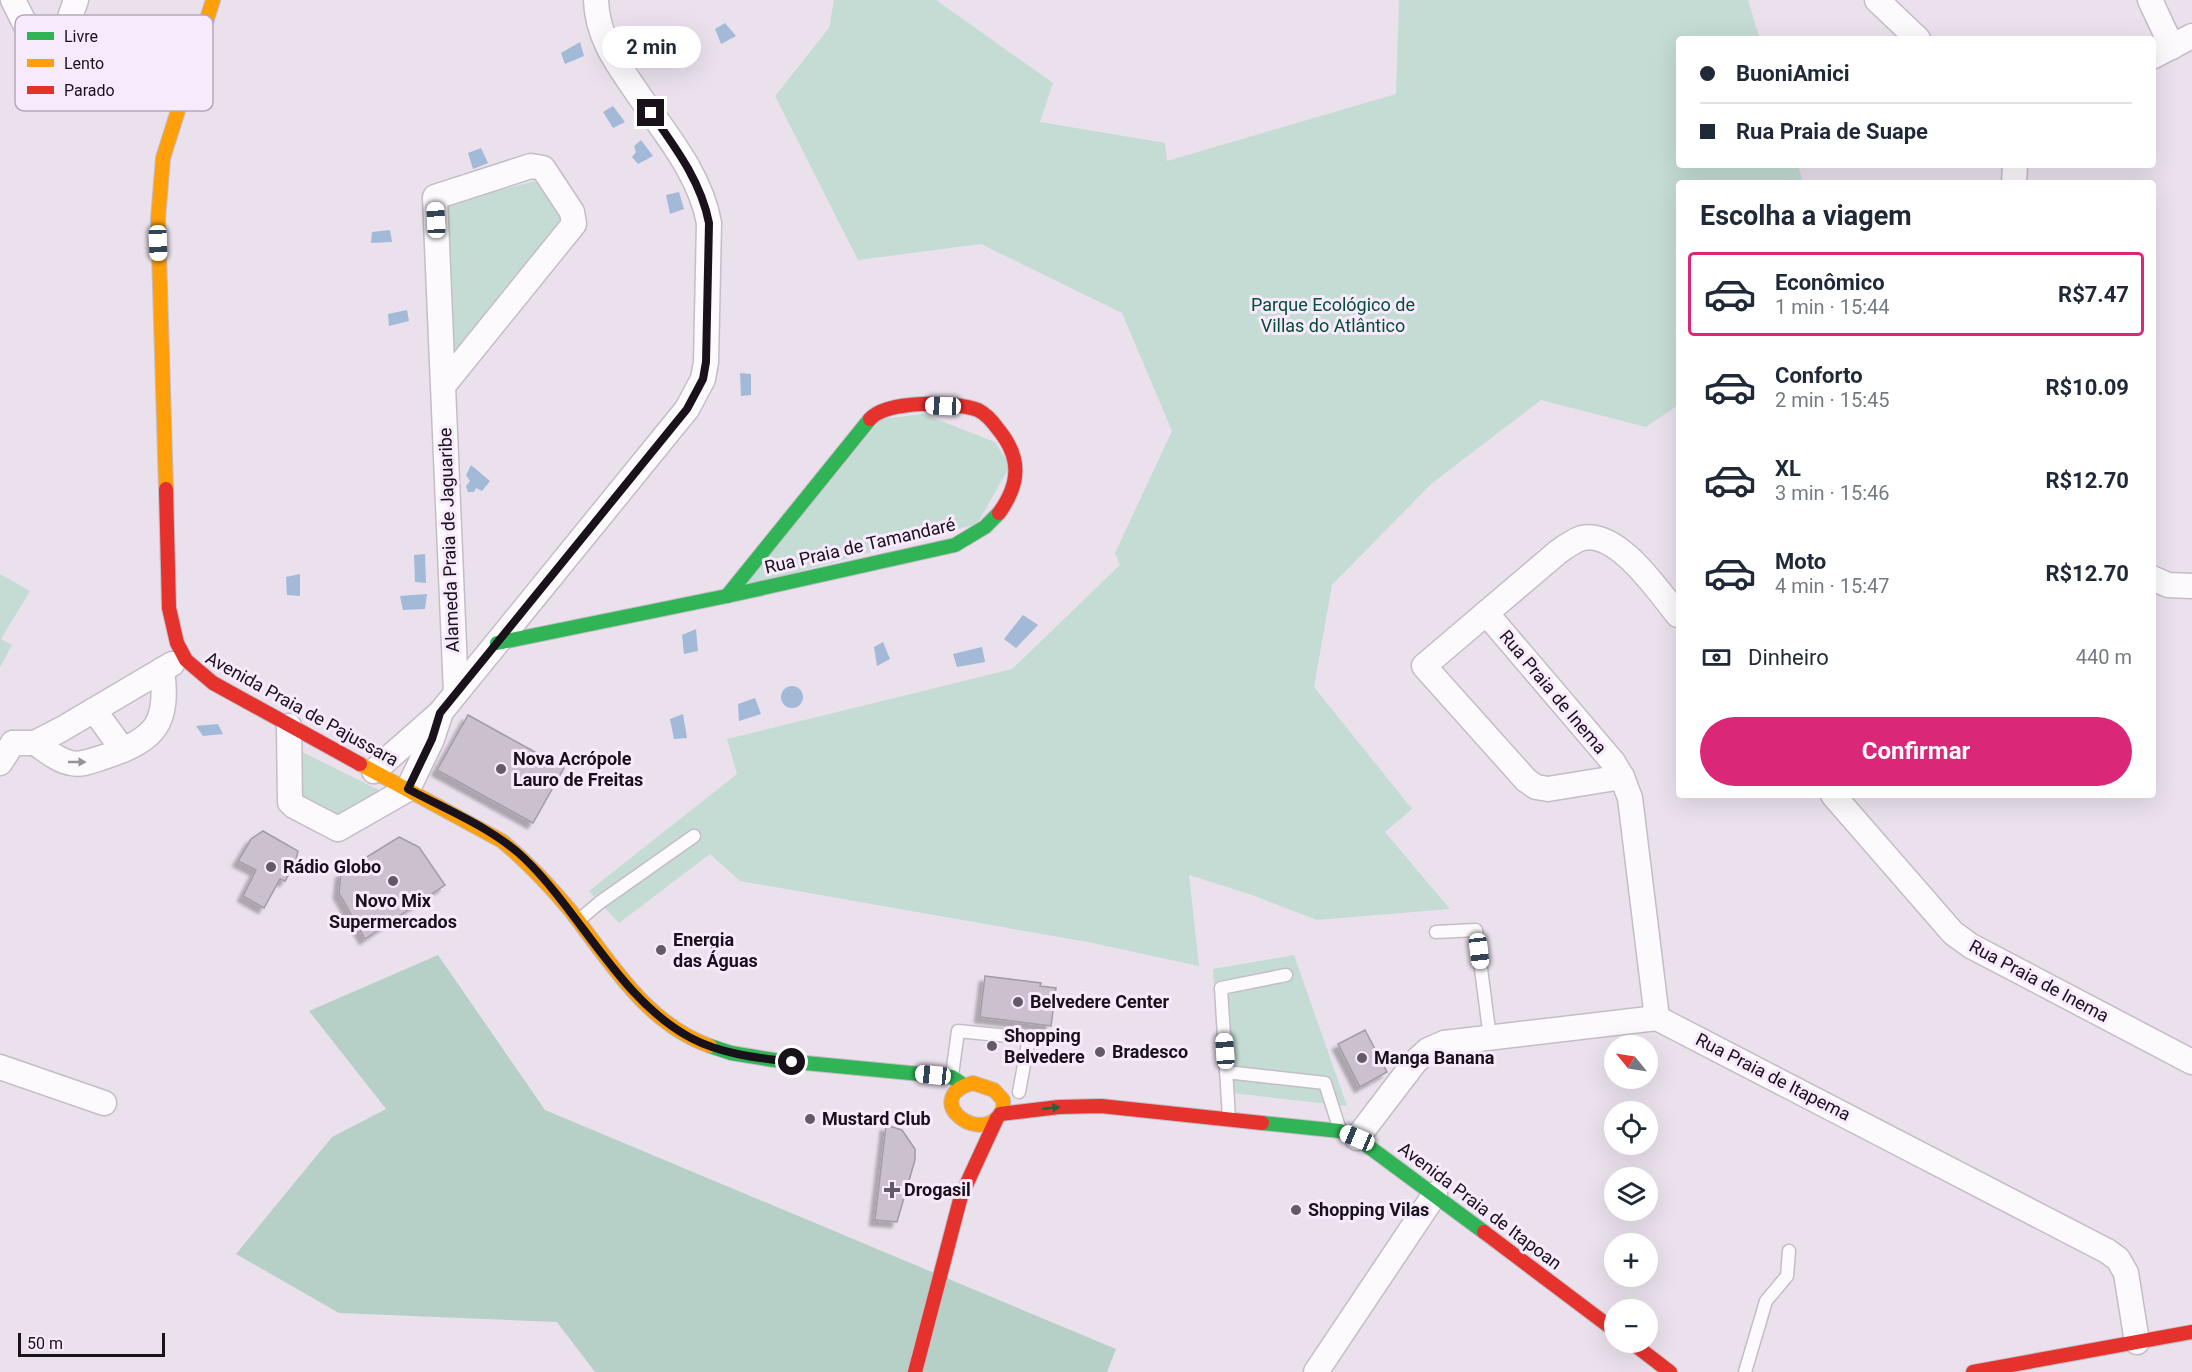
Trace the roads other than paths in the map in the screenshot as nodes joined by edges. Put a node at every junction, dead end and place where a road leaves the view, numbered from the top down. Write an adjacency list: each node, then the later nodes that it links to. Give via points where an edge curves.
1 (13, 0): 7 (street)
2 (76, 0): 8 (street)
3 (213, 0): 9 (street, Avenida Praia de Pajussara)
4 (596, 0): 19 (street, via 604,42 674,146 705,202 709,223 706,362 703,379 687,409)
5 (1877, 0): 10 (street)
6 (2150, 0): 11 (street)
7 (20, 15)
8 (71, 15)
9 (208, 15)
10 (1915, 36)
11 (2172, 47)
12 (178, 111): 20 (street, Avenida Praia de Pajussara, via 163,158 158,219 169,608)
13 (443, 386): 13 (street, Alameda Praia de Jaguaribe, via 574,224 572,212 543,168 531,166 435,197); 22 (street, Alameda Praia de Jaguaribe)
14 (2156, 580): 15 (street, via 2168,585)
15 (2192, 585)
16 (727, 596): 16 (street, Rua Praia de Tamandaré, via 882,408 896,404 967,407 988,417 1010,445 1017,471 1010,499 966,540); 19 (street, Rua Praia de Tamandaré)
17 (1486, 613): 18 (street, Rua Praia de Inema, via 1570,543 1583,538 1595,538 1620,549); 30 (street, Rua Praia de Inema); 30 (street, via 1424,666 1536,787 1548,789)
18 (1676, 613)
19 (497, 643): 22 (street)
20 (182, 658): 21 (street); 25 (street, Avenida Praia de Pajussara, via 213,683)
21 (162, 670): 23 (street); 27 (street, via 162,718 153,731)
22 (456, 693): 24 (street)
23 (94, 710): 26 (street); 27 (street)
24 (440, 713): 29 (street); 31 (street)
25 (289, 726): 29 (street, Avenida Praia de Pajussara); 31 (street, via 290,802 331,827 345,827)
26 (16, 738): 27 (street, one-way to 27, via 72,764); 28 (street)
27 (123, 750)
28 (0, 763)
29 (374, 771): 31 (street, Avenida Praia de Pajussara)
30 (1622, 777): 37 (street, Rua Praia de Inema, via 1630,798)
31 (408, 789): 34 (street, Avenida Praia de Pajussara, via 481,828 522,856)
32 (1836, 798): 39 (street, Rua Praia de Inema, via 1953,933)
33 (694, 837): 34 (lane)
34 (578, 921): 41 (street, Avenida Praia de Pajussara, via 633,991 662,1019 691,1038 750,1056)
35 (1436, 932): 38 (lane, via 1476,930)
36 (1286, 975): 42 (lane, via 1221,988)
37 (1657, 1018): 38 (street); 62 (street, Rua Praia de Itapema, via 2107,1251 2118,1259 2126,1273)
38 (1490, 1038): 54 (street, via 1444,1043 1428,1050)
39 (2192, 1062)
40 (0, 1067): 49 (street)
41 (862, 1069): 43 (street, Avenida Praia de Pajussara); 44 (street, Avenida Praia de Pajussara)
42 (1226, 1072): 53 (lane); 54 (lane, via 1325,1083)
43 (957, 1081): 45 (lane, via 958,1031 1029,1038); 47 (street, via 994,1088); 51 (street, via 952,1099)
44 (916, 1087)
45 (1024, 1092): 47 (street)
46 (1067, 1092): 50 (street, Avenida Praia de Itapoan)
47 (999, 1093): 52 (street, via 1003,1102)
48 (938, 1101): 51 (street)
49 (104, 1103)
50 (1101, 1106): 52 (street, Avenida Praia de Itapoan, one-way to 50, via 1059,1107); 53 (street, Avenida Praia de Itapoan)
51 (956, 1116): 52 (street, via 964,1122 979,1124 993,1122); 55 (street)
52 (999, 1116): 58 (street)
53 (1229, 1119): 54 (street, Avenida Praia de Itapoan)
54 (1349, 1135): 57 (street, Avenida Praia de Itapoan)
55 (963, 1136)
56 (965, 1151): 58 (street)
57 (1435, 1194): 60 (street, Avenida Praia de Itapoan); 66 (street)
58 (961, 1197): 65 (street)
59 (1789, 1251): 68 (lane, via 1787,1276 1766,1301)
60 (1604, 1322)
61 (2192, 1332): 62 (street)
62 (2137, 1342): 64 (street)
63 (1645, 1353): 67 (street)
64 (2010, 1369): 69 (street)
65 (915, 1372)
66 (1316, 1372)
67 (1670, 1372)
68 (1745, 1372)
69 (1977, 1372)

